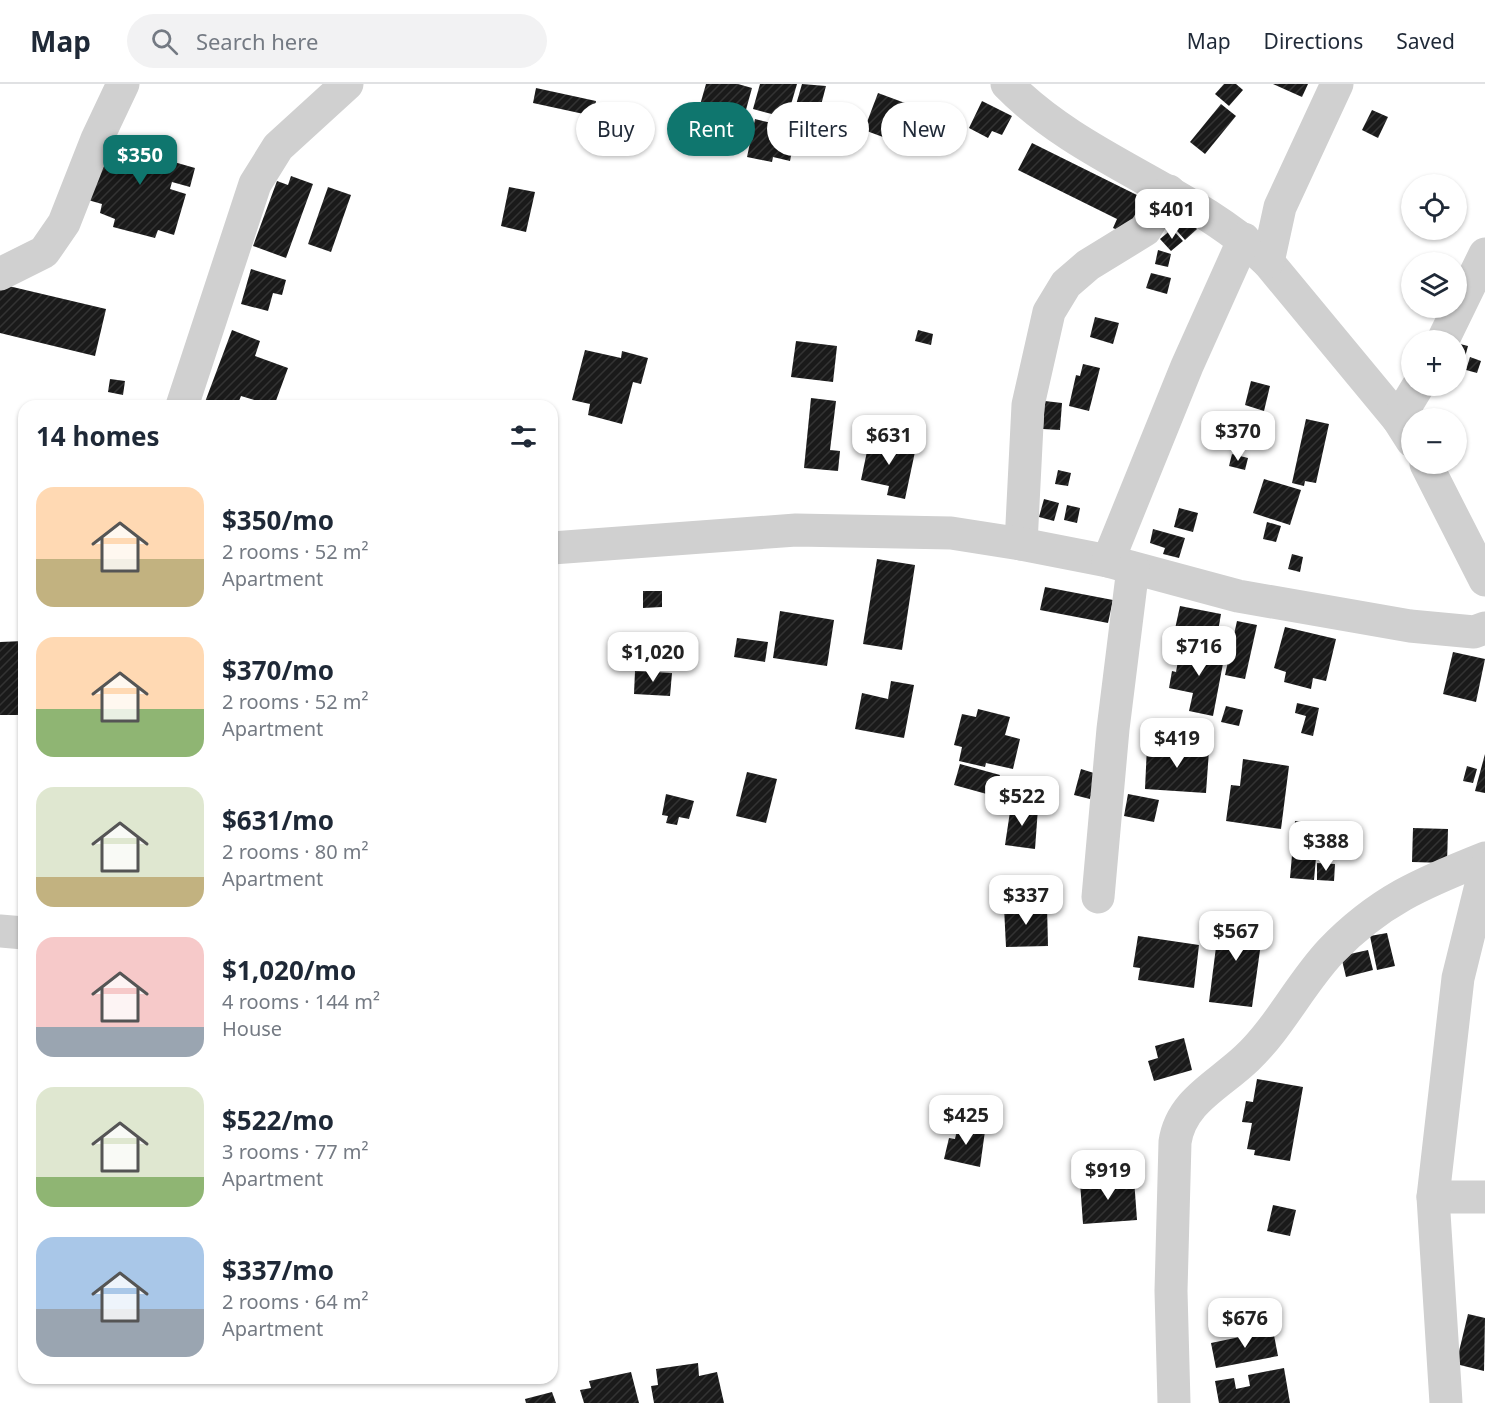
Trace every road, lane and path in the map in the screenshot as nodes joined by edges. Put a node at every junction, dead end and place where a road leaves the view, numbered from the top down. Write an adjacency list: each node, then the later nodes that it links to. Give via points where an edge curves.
1 (123, 84): 9 (street, via 64,223 44,252)
2 (346, 84): 11 (street, via 278,147 255,184)
3 (1007, 84): 5 (street, via 1074,138)
4 (1337, 84): 8 (street, via 1280,207)
5 (1169, 191): 6 (street); 14 (street, via 1145,230 1088,265 1066,284 1049,312 1028,405)
6 (1244, 239): 8 (street); 16 (street, via 1187,366)
7 (1485, 254): 10 (street)
8 (1268, 262): 12 (street)
9 (0, 274)
10 (1448, 330)
11 (184, 400)
12 (1401, 425)
13 (1431, 474): 17 (street)
14 (1021, 543): 15 (street, via 951,533 795,530); 16 (street)
15 (558, 548)
16 (1120, 565): 18 (street, via 1238,596 1398,624 1474,632); 21 (street, via 1113,729)
17 (1485, 580)
18 (1485, 628)
19 (1485, 858): 27 (street, via 1417,886 1379,908 1331,952 1248,1057 1186,1109 1175,1142 1171,1291)
20 (1485, 869): 24 (street)
21 (1098, 897)
22 (0, 931): 23 (street)
23 (18, 932)
24 (1471, 978): 25 (street)
25 (1433, 1197): 26 (street); 28 (street)
26 (1485, 1197)
27 (1174, 1403)
28 (1446, 1403)

